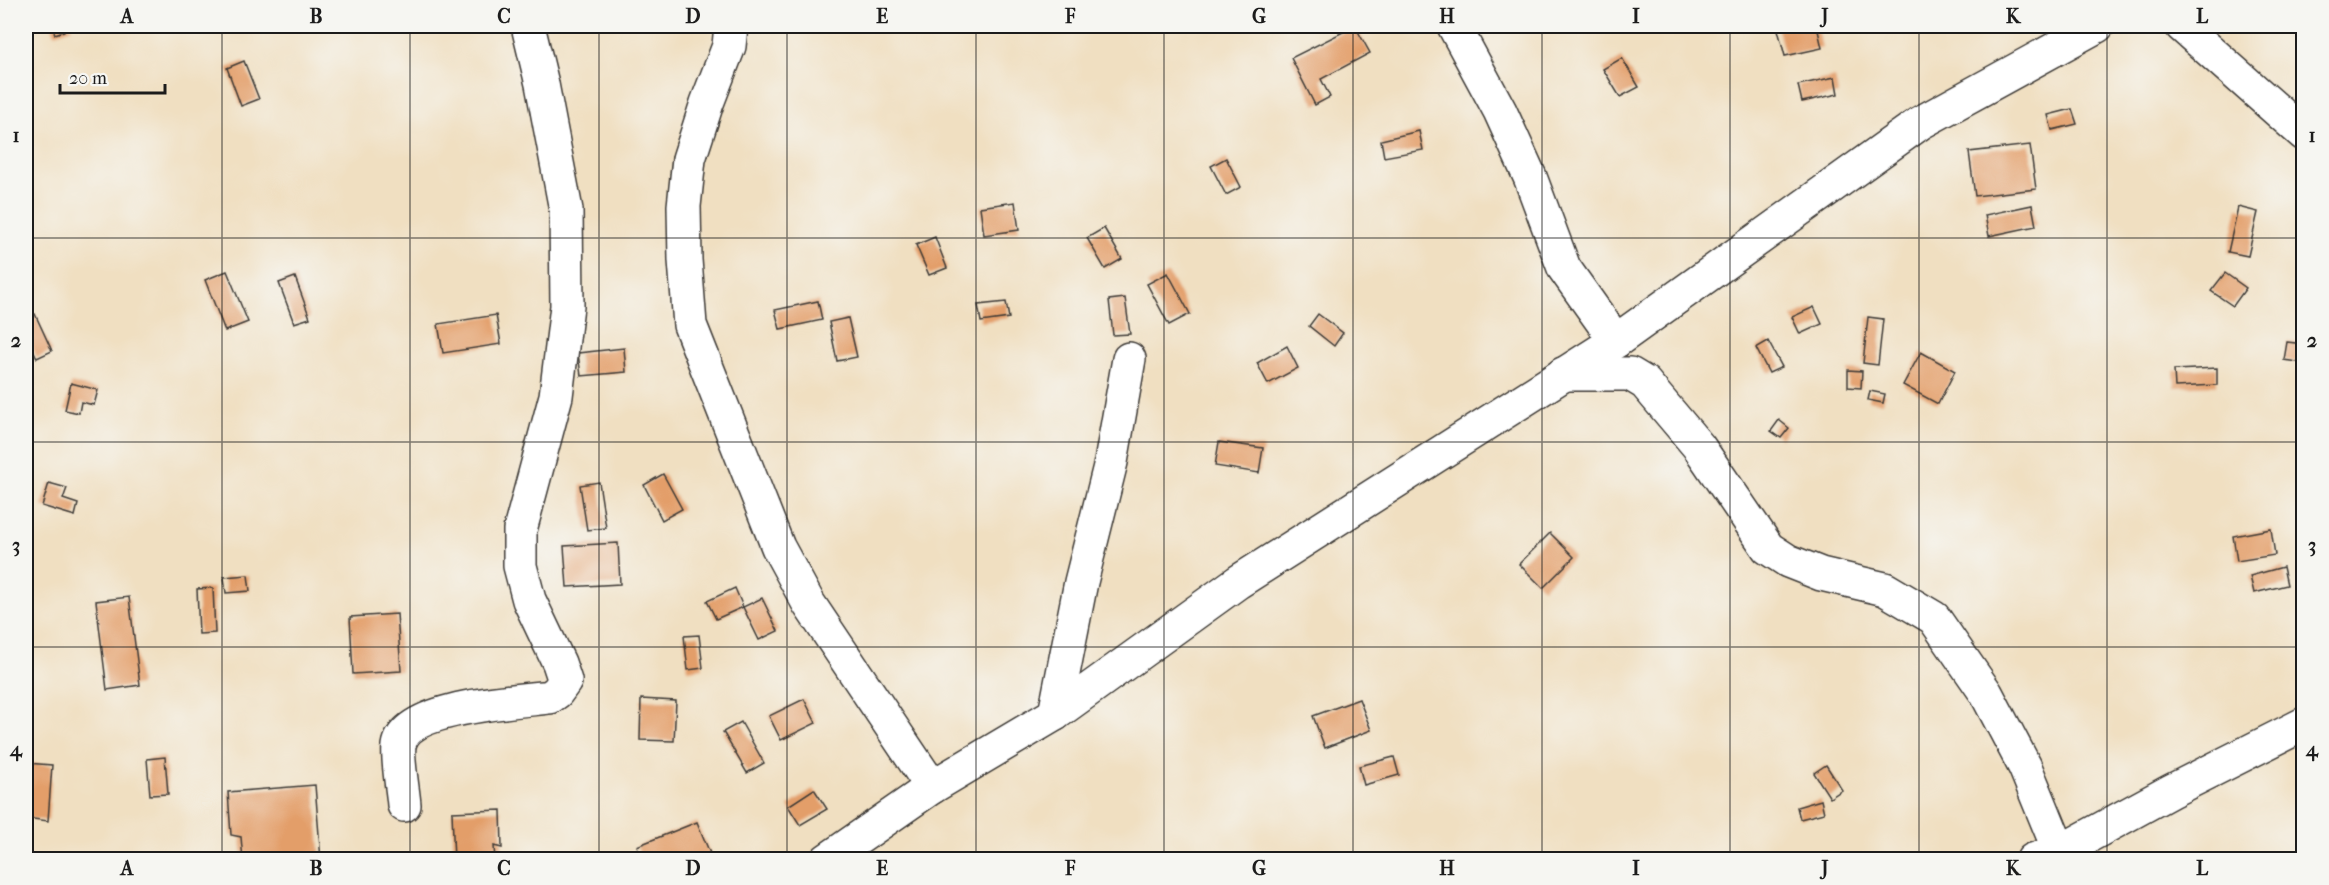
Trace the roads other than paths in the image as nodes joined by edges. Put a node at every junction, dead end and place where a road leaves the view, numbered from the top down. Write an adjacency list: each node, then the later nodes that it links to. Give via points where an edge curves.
1 (528, 26): 13 (street, via 566,210 567,306 556,396 520,530 520,566 529,600 565,681 550,697 464,708 409,727 399,744)
2 (731, 26): 12 (street, via 729,46 689,159 684,216 690,325 778,547 809,603)
3 (1454, 26): 7 (street, via 1530,177 1564,268)
4 (2097, 26): 7 (street, via 1920,123)
5 (2182, 26): 6 (street)
6 (2304, 134)
7 (1616, 342): 9 (street)
8 (1129, 359): 10 (street, via 1111,462 1081,582)
9 (1563, 374): 10 (street, via 1238,582); 14 (street, via 1630,374 1646,383 1699,447 1768,548 1821,574 1885,589 1934,618 1986,693 2025,767)
10 (1055, 714): 12 (street)
11 (2304, 724): 14 (street)
12 (932, 787): 15 (street)
13 (404, 805)
14 (2052, 857)
15 (827, 860)

